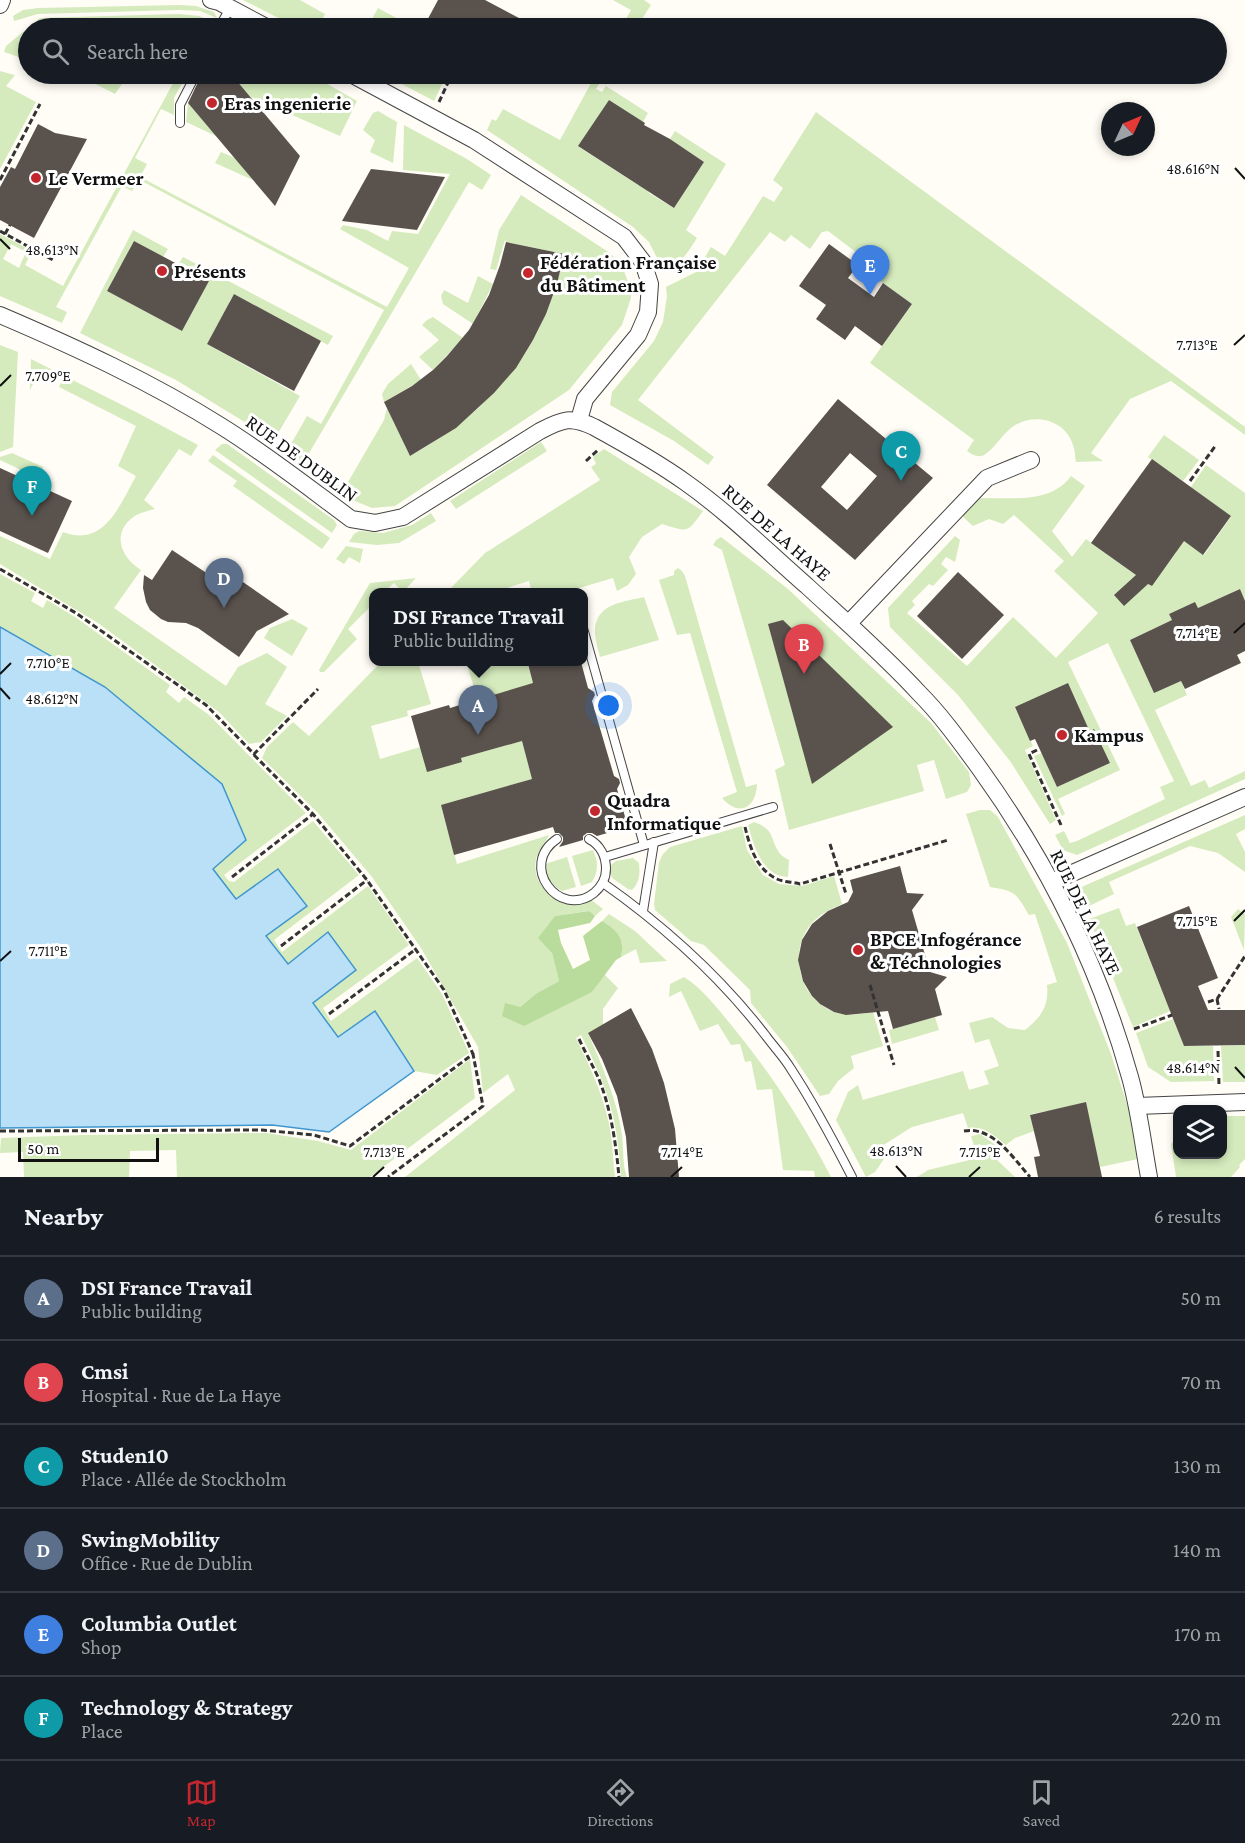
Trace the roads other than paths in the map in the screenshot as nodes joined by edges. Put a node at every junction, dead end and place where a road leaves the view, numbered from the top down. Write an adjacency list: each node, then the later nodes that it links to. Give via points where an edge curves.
1 (2, 0): 3 (street)
2 (211, 0): 4 (street)
3 (0, 5)
4 (230, 8): 5 (lane); 6 (street)
5 (224, 18)
6 (249, 18)
7 (191, 84): 9 (lane, via 180,105)
8 (370, 84): 11 (street, via 474,140 624,237 643,262 650,284 648,312 638,335 585,399)
9 (180, 123)
10 (0, 315): 11 (street, RUE DE DUBLIN, via 65,343 221,426 351,519 375,523 404,517 540,430 558,421)
11 (579, 420): 13 (street, RUE DE LA HAYE, via 684,481)
12 (1031, 460): 13 (street, via 987,478)
13 (849, 623): 22 (street, RUE DE LA HAYE, via 921,694 961,743)
14 (588, 646): 20 (lane)
15 (1245, 797): 22 (street)
16 (773, 807): 19 (lane)
17 (589, 838): 21 (lane)
18 (557, 839): 23 (lane, via 542,860 541,871 550,890 568,900 579,900 597,891)
19 (654, 842): 20 (lane); 24 (lane)
20 (644, 845): 21 (lane)
21 (605, 856): 23 (lane)
22 (1052, 882): 26 (street, RUE DE LA HAYE, via 1114,1026)
23 (603, 883): 24 (lane)
24 (643, 911): 27 (lane, via 697,958 747,1011 790,1067)
25 (1245, 1102): 26 (street)
26 (1137, 1106): 28 (street, RUE DE LA HAYE)
27 (852, 1177)
28 (1149, 1177)

